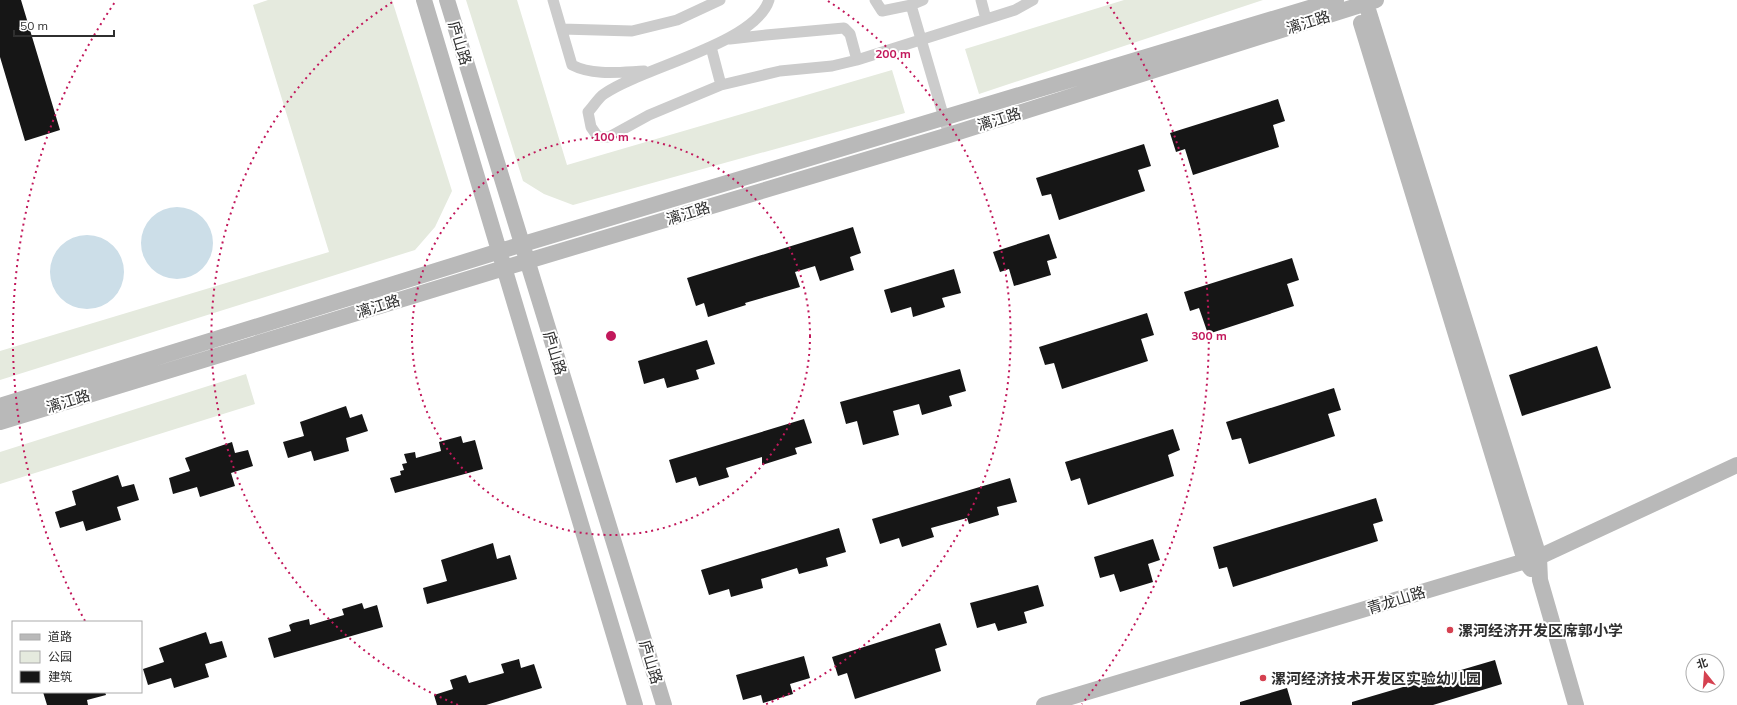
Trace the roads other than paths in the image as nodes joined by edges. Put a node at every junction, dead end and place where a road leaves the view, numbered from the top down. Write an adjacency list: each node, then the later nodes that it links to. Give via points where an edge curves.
1 (424, 0): 28 (street, 庐山路)
2 (447, 0): 27 (street, 庐山路)
3 (553, 0): 15 (street)
4 (720, 0): 15 (street, via 678,20 632,31)
5 (769, 0): 13 (street)
6 (875, 0): 12 (street, via 882,11)
7 (923, 0): 12 (street)
8 (981, 0): 14 (street)
9 (1033, 0): 14 (street, via 1015,10)
10 (1336, 0): 25 (street, 漓江路)
11 (1364, 2): 26 (street, 漓江路); 34 (street)
12 (911, 5): 18 (street)
13 (761, 16): 16 (street); 17 (street)
14 (986, 19): 18 (street)
15 (562, 29): 22 (street, via 572,65 582,70)
16 (766, 34): 17 (street); 20 (street, via 844,28 850,34)
17 (728, 40): 19 (street)
18 (921, 40): 20 (street); 25 (street)
19 (710, 47): 21 (street); 23 (street)
20 (857, 60): 23 (street, via 832,66 780,71)
21 (651, 71): 22 (street); 24 (street)
22 (610, 72): 24 (street)
23 (721, 85): 24 (street, via 649,115 609,137 598,137 591,127 588,112 602,94)
24 (615, 87)
25 (944, 118): 26 (street); 27 (street, 漓江路)
26 (949, 135): 29 (street, 漓江路)
27 (522, 244): 28 (street, 漓江路); 29 (street, 庐山路)
28 (500, 251): 30 (street, 庐山路); 31 (street, 漓江路)
29 (527, 262): 30 (street, 漓江路); 36 (street, 庐山路)
30 (504, 268): 32 (street, 漓江路); 35 (street, 庐山路)
31 (0, 406)
32 (0, 422)
33 (1737, 465): 34 (street, 青龙山路)
34 (1532, 560): 37 (street, 青龙山路); 38 (street)
35 (635, 705)
36 (664, 705)
37 (1044, 705)
38 (1576, 705)

